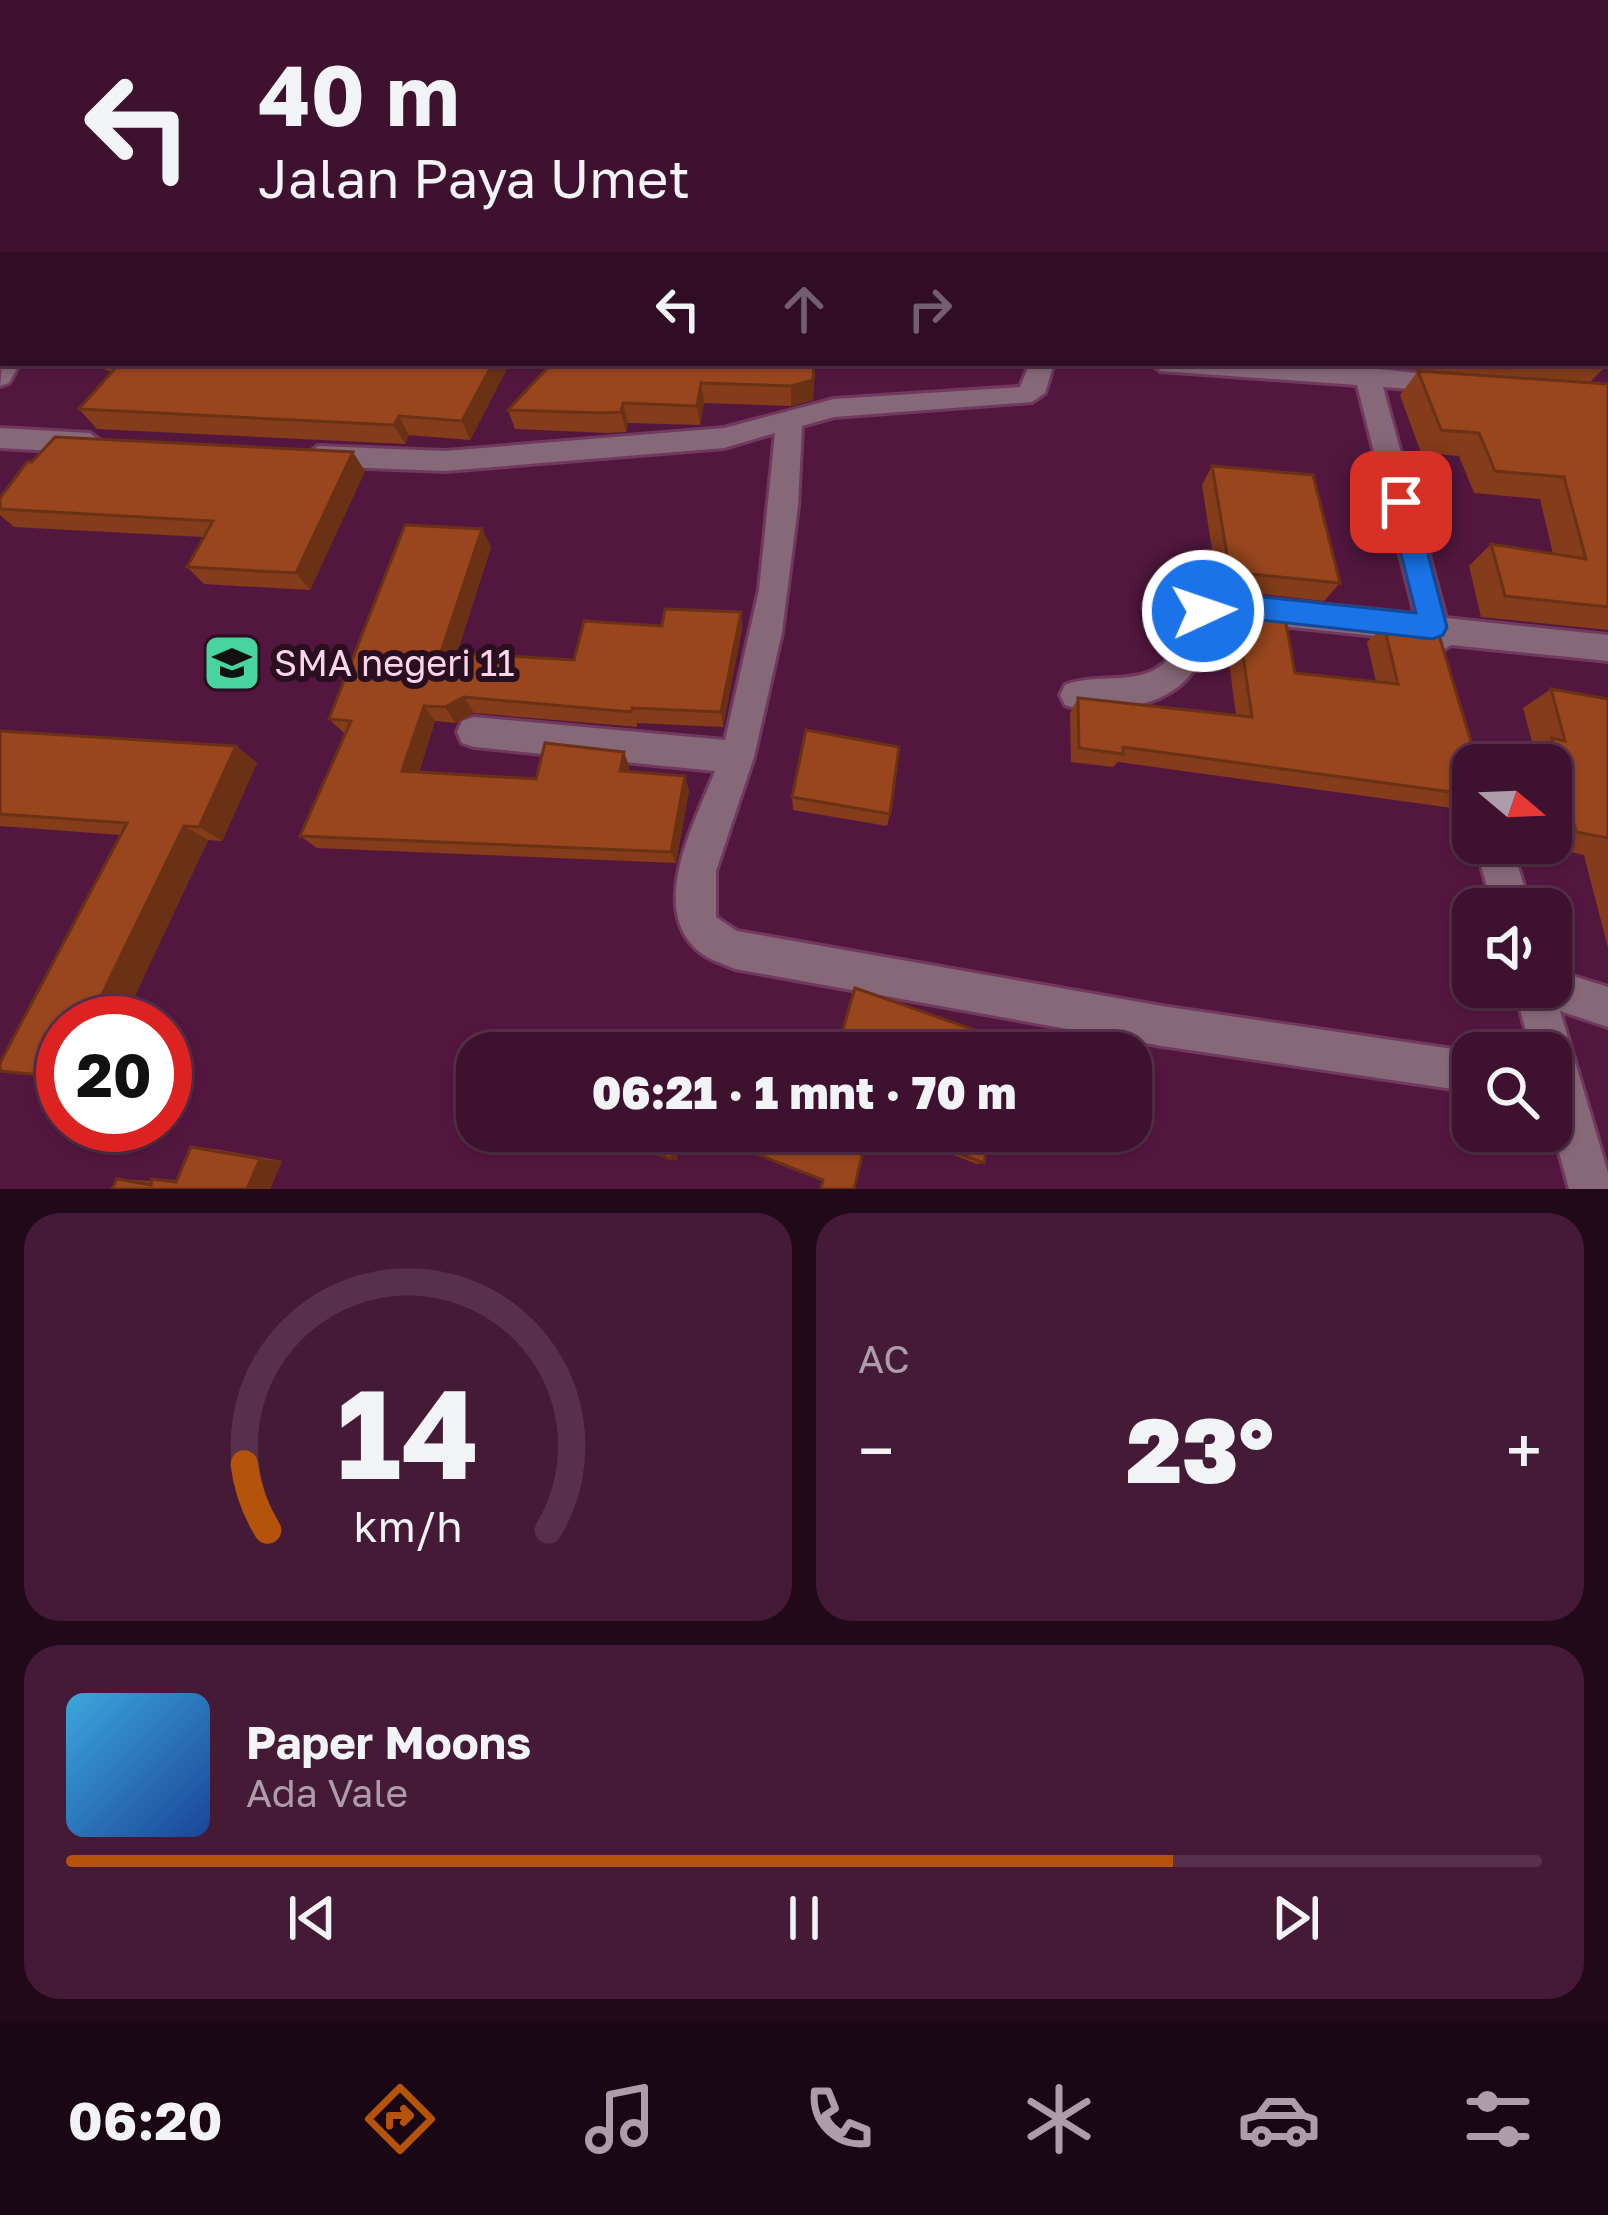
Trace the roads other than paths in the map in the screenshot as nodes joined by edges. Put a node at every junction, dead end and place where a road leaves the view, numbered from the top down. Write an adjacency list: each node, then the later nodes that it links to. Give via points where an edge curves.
1 (1041, 366): 5 (street, via 1038,384 1020,396 834,408)
2 (1238, 366): 3 (street)
3 (1366, 371): 4 (street); 9 (street)
4 (1470, 385)
5 (789, 420): 8 (street, via 724,438 445,461); 14 (street, via 766,649)
6 (0, 438): 7 (street)
7 (119, 445)
8 (285, 454)
9 (1433, 627): 10 (street); 11 (street); 12 (street, via 1211,606 1191,658 1166,680 1148,690)
10 (1608, 648)
11 (1445, 668)
12 (1076, 695)
13 (474, 732): 14 (street)
14 (737, 758): 17 (street, via 694,881 700,928 735,950)
15 (1572, 995): 16 (street)
16 (1608, 1006)
17 (1452, 1069)
18 (1572, 1132): 19 (street)
19 (1591, 1189)

